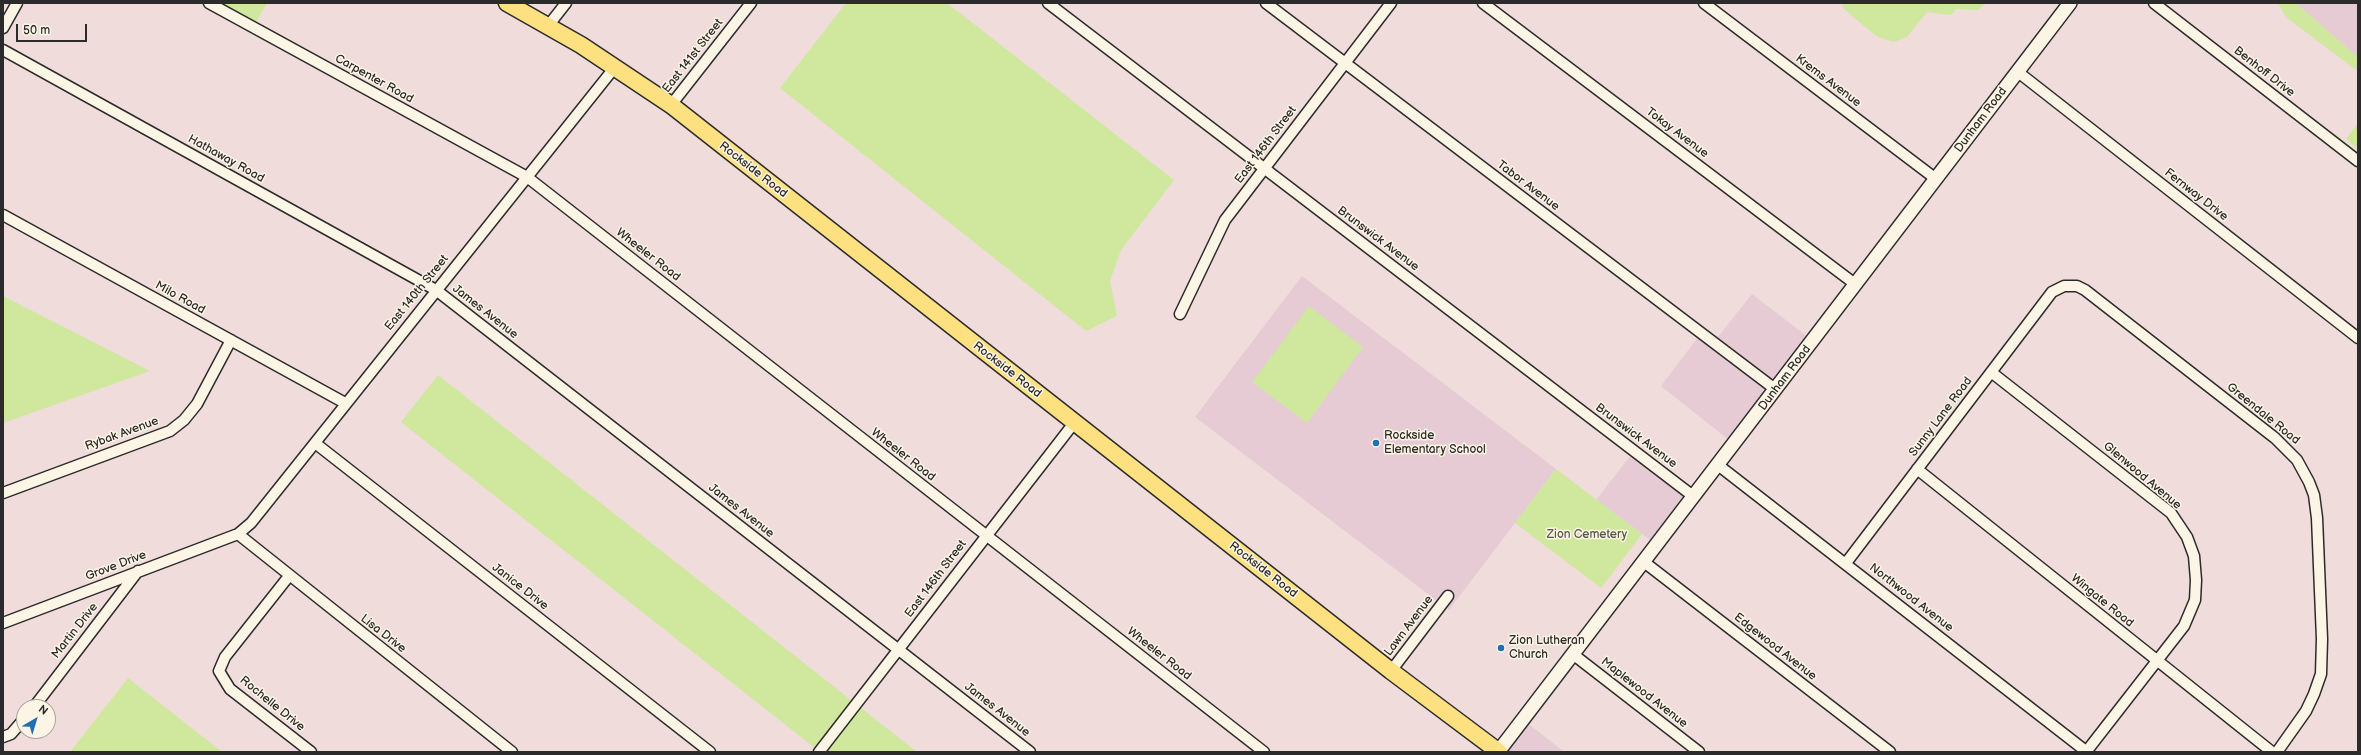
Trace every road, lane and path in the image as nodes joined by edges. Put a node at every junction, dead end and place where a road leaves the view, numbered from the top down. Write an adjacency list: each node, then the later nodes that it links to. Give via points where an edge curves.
1 (17, 3): 14 (street)
2 (209, 3): 22 (street, Carpenter Road)
3 (507, 3): 13 (main road, Rockside Road)
4 (566, 3): 13 (street)
5 (751, 3): 19 (street, East 141st Street)
6 (1048, 3): 21 (street, Brunswick Avenue)
7 (1266, 3): 16 (street, Tabor Avenue)
8 (1391, 3): 16 (street, East 146th Street)
9 (1483, 3): 25 (street, Tokay Avenue)
10 (1704, 3): 23 (street, Krems Avenue)
11 (2070, 3): 18 (street, Dunham Road)
12 (2154, 3): 20 (street, Benhoff Drive)
13 (548, 26): 17 (main road, Rockside Road)
14 (3, 28)
15 (3, 50): 27 (street, Hathaway Road)
16 (1345, 64): 21 (street, East 146th Street); 32 (street, Tabor Avenue)
17 (615, 67): 19 (main road, Rockside Road); 22 (street, East 140th Street)
18 (2018, 72): 23 (street, Dunham Road); 29 (street, Fernway Drive)
19 (671, 105): 34 (main road, Rockside Road)
20 (2358, 162)
21 (1265, 169): 28 (street, East 146th Street, via 1225,220); 39 (street, Brunswick Avenue)
22 (526, 177): 27 (street, East 140th Street); 41 (street, Wheeler Road)
23 (1936, 179): 25 (street, Dunham Road)
24 (3, 215): 30 (street, Milo Road)
25 (1855, 284): 32 (street, Dunham Road)
26 (2058, 288): 31 (street, Sunny Lane Road); 66 (street, Greendale Road, via 2070,285 2084,290 2287,449 2310,482 2317,518 2322,639 2320,674 2306,711)
27 (436, 290): 33 (street, East 140th Street); 48 (street, James Avenue)
28 (1180, 314)
29 (2358, 338)
30 (231, 340): 33 (street, Milo Road); 38 (street, Rybak Avenue, via 197,404 184,420 170,431)
31 (1991, 372): 37 (street, Sunny Lane Road); 50 (street, Glenwood Avenue, via 2171,513 2187,537 2194,556 2195,600 2184,626)
32 (1776, 389): 36 (street, Dunham Road)
33 (345, 403): 35 (street, East 140th Street)
34 (1074, 423): 41 (street, East 146th Street); 51 (main road, Rockside Road)
35 (315, 443): 40 (street, East 140th Street, via 258,514); 57 (street, Janice Drive)
36 (1718, 465): 39 (street, Dunham Road); 43 (street, Northwood Avenue)
37 (1917, 470): 43 (street, Sunny Lane Road); 50 (street, Wingate Road)
38 (3, 493)
39 (1693, 496): 42 (street, Dunham Road)
40 (238, 534): 44 (street, Grove Drive); 45 (street, Lisa Drive)
41 (986, 536): 48 (street, East 146th Street); 60 (street, Wheeler Road)
42 (1644, 562): 49 (street, Dunham Road); 63 (street, Edgewood Avenue)
43 (1846, 563): 64 (street, Northwood Avenue)
44 (138, 571): 47 (street, Grove Drive); 52 (street, Martin Drive)
45 (289, 576): 55 (street, Rochelle Drive, via 225,657 219,671 230,689); 56 (street, Lisa Drive)
46 (1448, 596): 51 (street, Lawn Avenue)
47 (3, 623)
48 (899, 649): 58 (street, East 146th Street); 59 (street, James Avenue)
49 (1574, 656): 61 (street, Dunham Road); 62 (street, Maplewood Avenue)
50 (2156, 661): 64 (street, Glenwood Avenue); 65 (street, Wingate Road)
51 (1391, 671): 61 (main road, Rockside Road)
52 (40, 699)
53 (16, 728): 54 (street)
54 (3, 737)
55 (311, 752)
56 (512, 752)
57 (710, 752)
58 (819, 752)
59 (1030, 752)
60 (1264, 752)
61 (1499, 752)
62 (1699, 752)
63 (1890, 752)
64 (2086, 752)
65 (2272, 752)
66 (2277, 752)

